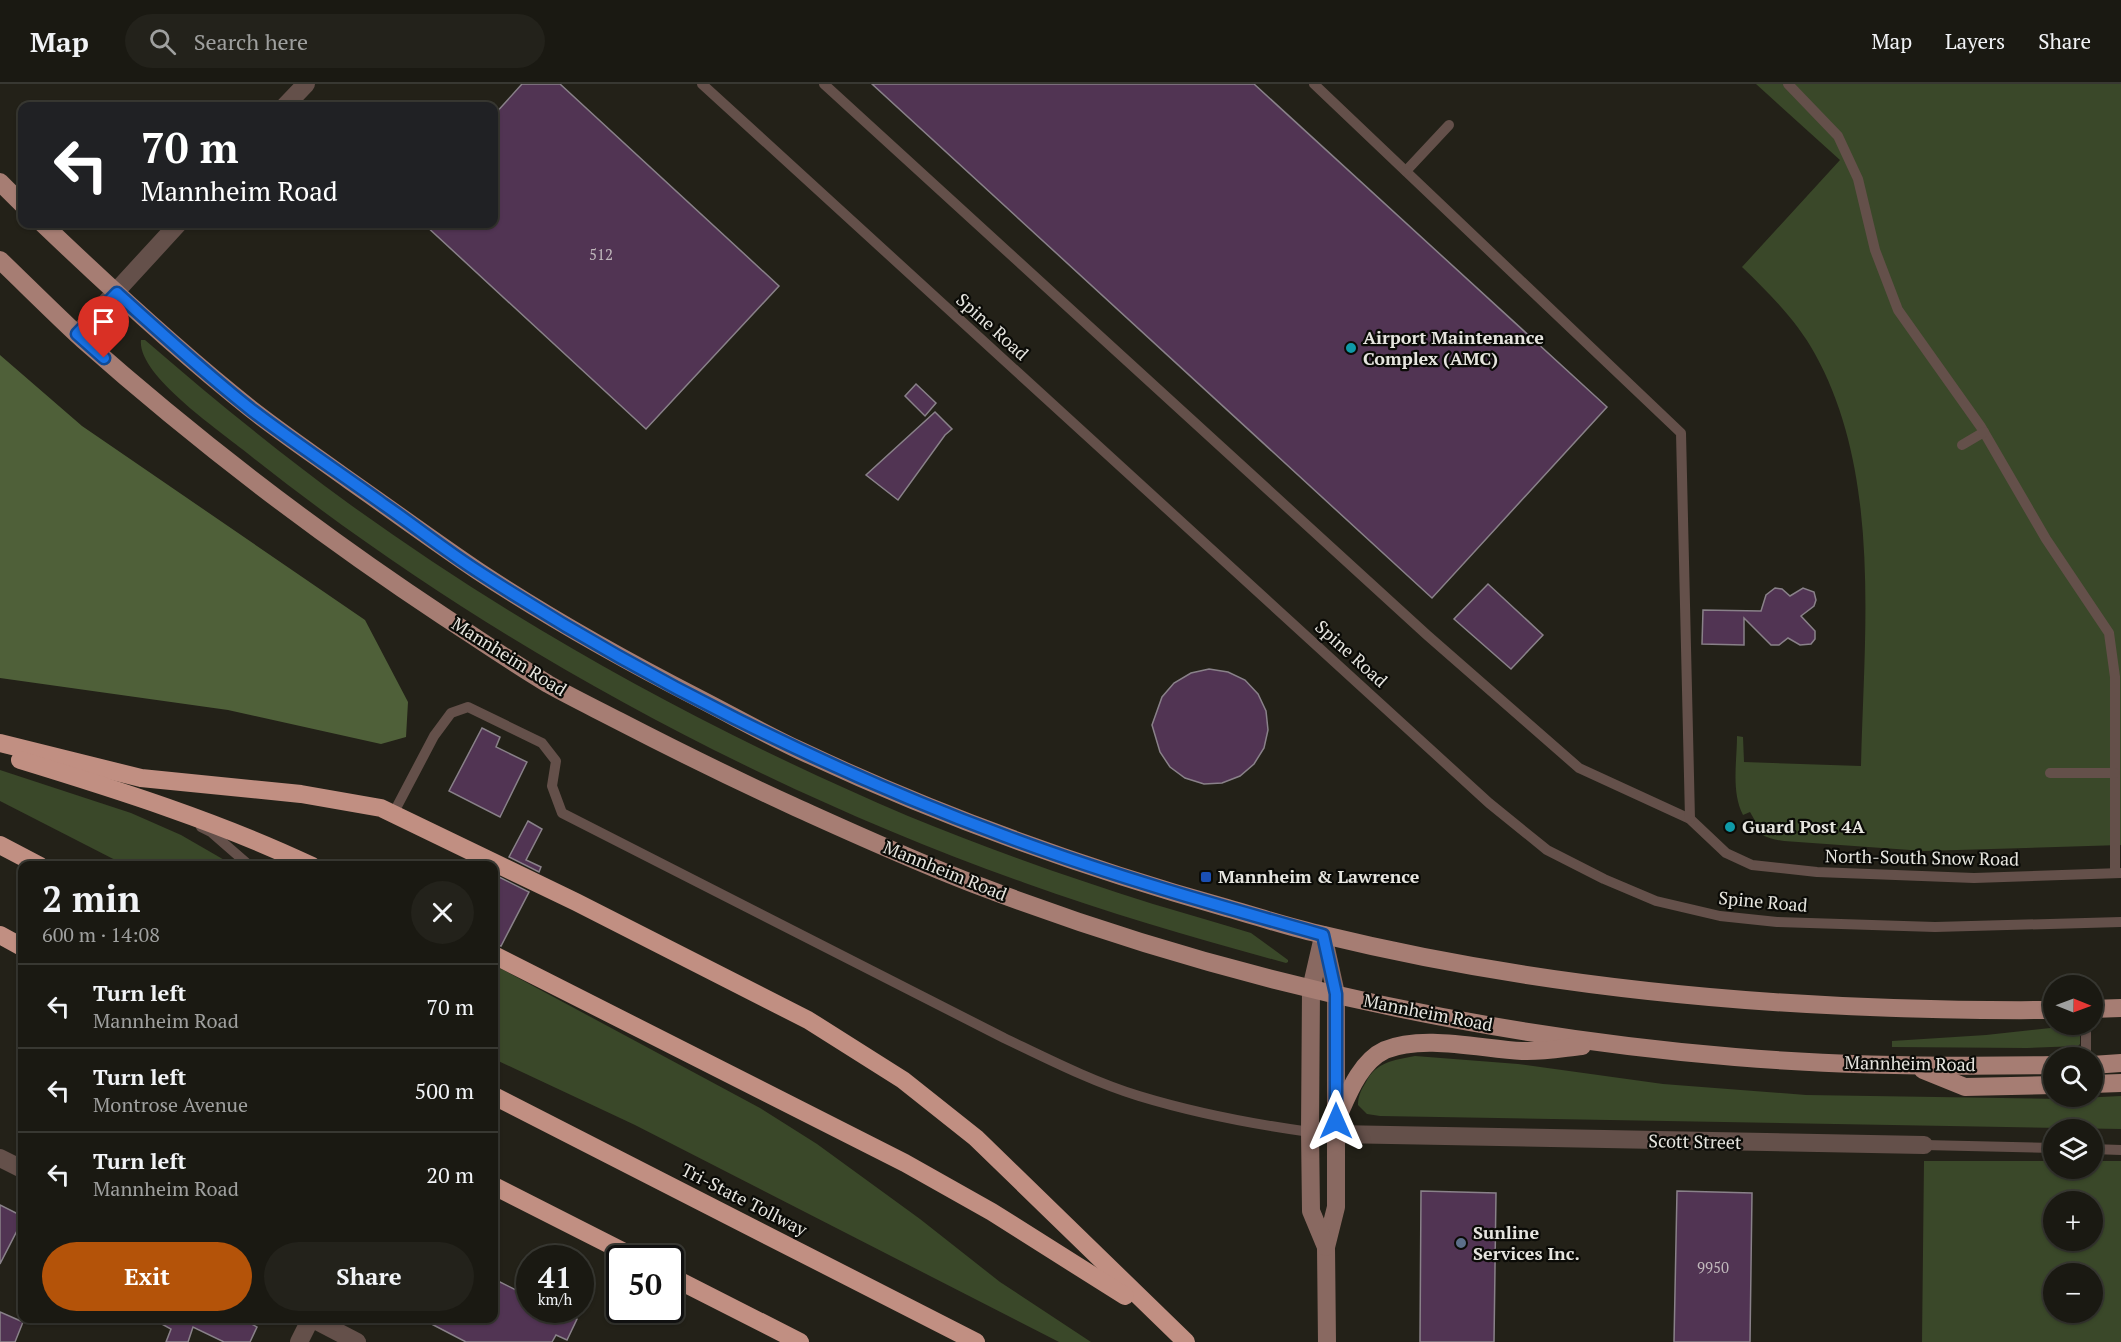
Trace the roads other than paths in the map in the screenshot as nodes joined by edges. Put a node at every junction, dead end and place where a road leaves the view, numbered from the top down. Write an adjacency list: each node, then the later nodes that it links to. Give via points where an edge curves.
1 (306, 84): 6 (street)
2 (702, 84): 34 (lane, Spine Road, via 1489,803 1547,850 1656,901 1720,916 1777,922 1935,927)
3 (824, 84): 26 (lane, North-South Snow Road, via 1427,635 1580,768)
4 (1314, 84): 8 (lane)
5 (1788, 84): 16 (lane, via 1838,136 1858,179 1875,250 1898,310)
6 (289, 102)
7 (1449, 125): 8 (lane)
8 (1406, 171): 26 (lane, via 1681,433)
9 (0, 182): 10 (main road)
10 (18, 200)
11 (47, 228): 14 (main road)
12 (174, 228): 14 (street)
13 (0, 260): 15 (main road, Mannheim Road)
14 (117, 293): 15 (street); 36 (main road, via 253,411 479,572 657,677 797,749 1005,836 1111,874)
15 (77, 334): 39 (main road, Mannheim Road, via 283,504 392,582 549,684 709,767 977,885 1153,946)
16 (1984, 432): 17 (lane); 18 (lane, via 2046,539)
17 (1962, 445)
18 (2109, 633): 19 (lane); 22 (lane, via 2115,677)
19 (2121, 633)
20 (0, 743): 25 (highway, via 141,778 300,794 381,808)
21 (0, 755): 24 (highway)
22 (2115, 773): 23 (lane); 33 (lane)
23 (2050, 774)
24 (169, 809): 29 (lane, via 211,832); 30 (highway)
25 (393, 814): 31 (highway); 54 (lane, via 434,736 451,713 468,707 542,743 556,761 552,786 562,813 984,1028 1138,1096 1239,1121)
26 (1690, 819): 33 (lane, North-South Snow Road, via 1726,853 1752,865 1817,872 1974,878)
27 (0, 845): 28 (highway)
28 (30, 861)
29 (243, 861)
30 (302, 861)
31 (491, 861)
32 (498, 864): 65 (highway, via 808,1020 903,1080 976,1138)
33 (2118, 873)
34 (2121, 922)
35 (0, 935): 37 (highway)
36 (1323, 935): 39 (main road); 40 (main road); 43 (main road, via 1461,963 1672,994 1841,1008)
37 (18, 945)
38 (498, 957): 65 (highway, via 905,1163 992,1212)
39 (1311, 989): 40 (main road, Mannheim Road); 54 (main road)
40 (1336, 994): 44 (main road, Mannheim Road); 53 (main road)
41 (2121, 1008): 42 (main road)
42 (2103, 1009)
43 (2043, 1010)
44 (1607, 1044): 47 (main road, Mannheim Road, via 1737,1057); 53 (main road, via 1525,1052 1431,1042 1384,1050 1365,1067 1353,1086)
45 (2121, 1062): 46 (main road)
46 (2103, 1064)
47 (1913, 1065): 48 (main road, Mannheim Road); 51 (main road, via 1965,1087)
48 (2043, 1065)
49 (2121, 1083): 50 (main road)
50 (2103, 1084)
51 (2043, 1085)
52 (498, 1098): 71 (highway, Tri-State Tollway)
53 (1336, 1128): 55 (street, Scott Street); 63 (main road, via 1336,1207)
54 (1310, 1132): 63 (main road, via 1311,1211)
55 (1924, 1145): 56 (lane, Scott Street)
56 (2043, 1148)
57 (2103, 1149): 58 (lane)
58 (2121, 1149)
59 (0, 1158): 60 (street)
60 (18, 1167)
61 (498, 1188): 62 (highway)
62 (610, 1245)
63 (1326, 1247): 73 (main road)
64 (684, 1283): 70 (highway)
65 (1160, 1318): 72 (highway)
66 (308, 1323): 68 (street)
67 (321, 1323): 69 (street)
68 (299, 1342)
69 (357, 1342)
70 (800, 1342)
71 (976, 1342)
72 (1186, 1342)
73 (1327, 1342)

